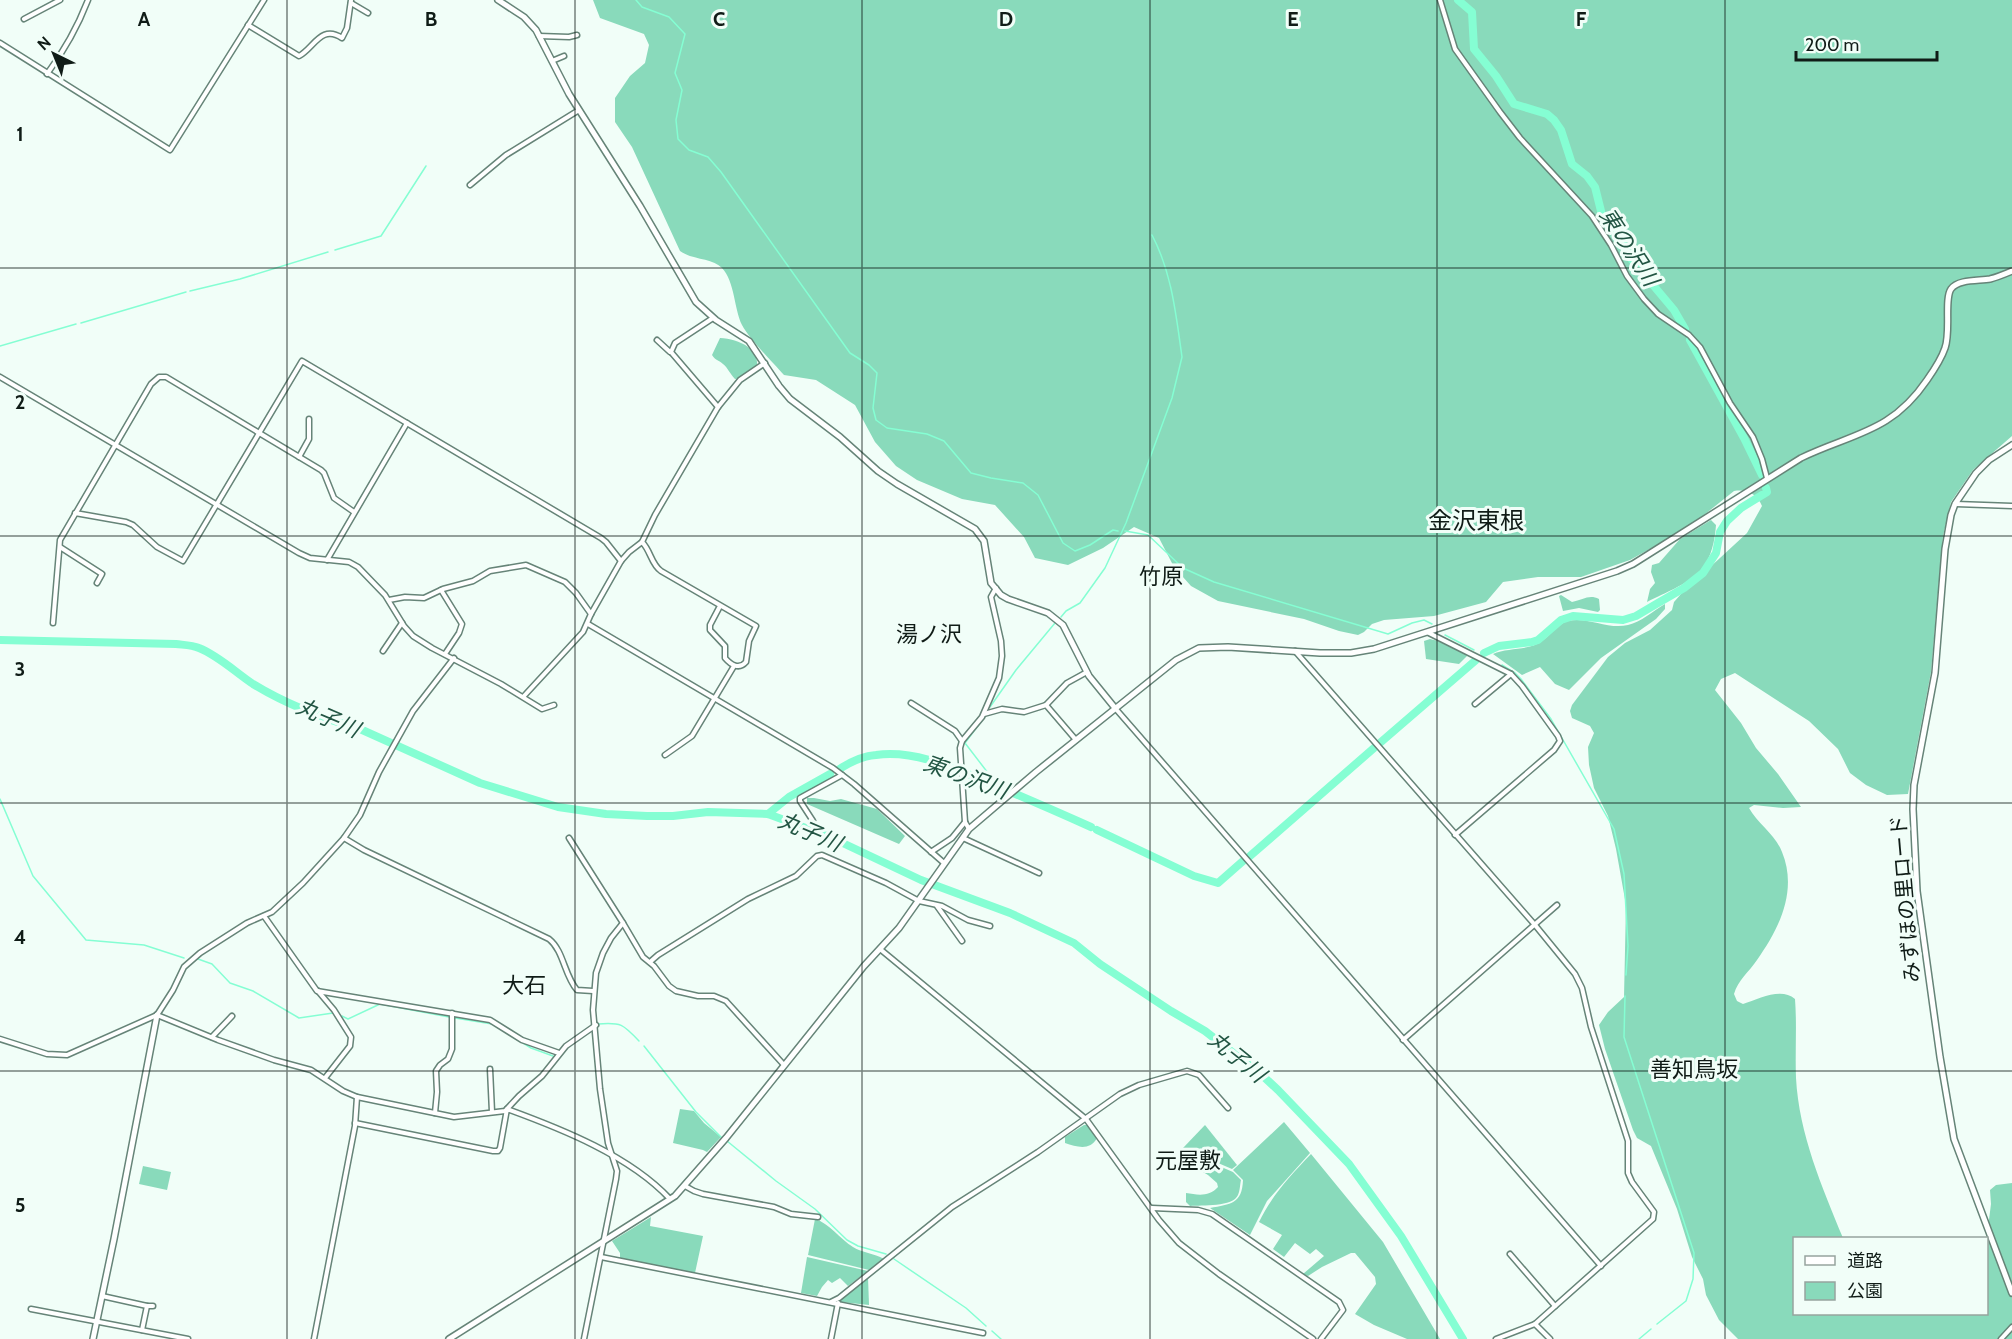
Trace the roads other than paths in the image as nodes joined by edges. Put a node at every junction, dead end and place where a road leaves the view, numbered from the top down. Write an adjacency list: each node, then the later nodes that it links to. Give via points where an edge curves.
1 (60, 0): 8 (street)
2 (88, 0): 15 (street)
3 (264, 0): 9 (street)
4 (498, 0): 10 (street, via 524,17)
5 (1440, 0): 31 (street, via 1455,49 1500,112 1592,216 1644,299 1700,347 1753,437)
6 (351, 2): 7 (street); 9 (street, via 342,38 325,35 299,56)
7 (368, 13)
8 (24, 19)
9 (248, 25): 15 (street, via 170,150)
10 (539, 35): 11 (street); 14 (street)
11 (577, 35)
12 (0, 43): 15 (street)
13 (564, 56): 14 (street)
14 (552, 61): 16 (street)
15 (48, 74)
16 (579, 110): 17 (street, via 506,155); 19 (street, via 696,302)
17 (470, 184)
18 (2012, 271): 31 (street, via 1951,289 1943,354 1924,385 1900,411 1868,431 1820,449)
19 (713, 318): 21 (street, via 675,343); 22 (street, via 749,341)
20 (657, 340): 21 (street)
21 (671, 352): 24 (street)
22 (766, 363): 24 (street, via 740,380); 42 (street, via 790,399 878,471 975,529 984,541 991,583)
23 (0, 377): 28 (street)
24 (718, 406): 37 (street)
25 (309, 418): 30 (street, via 309,439)
26 (406, 423): 27 (street, via 302,361); 35 (street); 40 (street, via 601,538)
27 (259, 432): 28 (street, via 163,376 153,380); 30 (street); 32 (street)
28 (116, 444): 32 (street); 36 (street)
29 (2012, 445): 33 (street, みずほの里ロード, via 1976,473)
30 (299, 457): 35 (street, via 324,473 334,498)
31 (1767, 478): 50 (street, via 1625,568)
32 (218, 504): 36 (street, via 183,561 157,547 133,525); 39 (street, via 299,553)
33 (1955, 504): 34 (street); 119 (street, みずほの里ロード, via 1945,549 1935,673 1914,785 1917,891 1954,1139)
34 (2012, 506)
35 (354, 512): 39 (street)
36 (75, 513): 38 (street, via 60,540)
37 (642, 542): 40 (street); 45 (street, via 655,567)
38 (60, 548): 41 (street, via 102,574); 48 (street)
39 (327, 560): 44 (street, via 350,562)
40 (621, 561): 46 (street)
41 (97, 583)
42 (996, 588): 56 (street, via 1008,599 1055,617 1068,632); 65 (street, via 991,597 1002,656 999,678)
43 (441, 590): 44 (street, via 424,598); 46 (street, via 497,569 526,565 565,582); 53 (street, via 462,624)
44 (389, 600): 47 (street)
45 (720, 606): 55 (street, via 710,630 724,644 725,658); 55 (street, via 756,626 746,662)
46 (591, 614): 49 (street)
47 (402, 622): 51 (street); 53 (street, via 413,636)
48 (53, 623)
49 (588, 624): 58 (street); 59 (street)
50 (1429, 633): 52 (street, via 1351,653); 57 (street)
51 (383, 651)
52 (1295, 651): 64 (street, via 1199,648 1176,660); 73 (street)
53 (445, 654): 54 (street)
54 (454, 658): 58 (street); 74 (street, via 412,711 360,815)
55 (734, 666): 59 (street)
56 (1087, 672): 63 (street, via 1067,683); 64 (street)
57 (1511, 674): 61 (street); 73 (street, via 1560,741)
58 (524, 696): 62 (street, via 542,709)
59 (715, 699): 68 (street, via 692,736); 69 (street)
60 (911, 703): 67 (street, via 955,731)
61 (1475, 704)
62 (554, 705)
63 (1046, 705): 65 (street, via 1024,712 1002,709); 66 (street)
64 (1115, 708): 66 (street); 98 (street)
65 (984, 714): 67 (street)
66 (1076, 740): 72 (street)
67 (962, 741): 71 (street, via 960,765)
68 (665, 755)
69 (842, 775): 70 (street, via 800,798); 77 (street)
70 (813, 820)
71 (966, 822): 72 (street); 77 (street, via 952,838)
72 (969, 829): 76 (street)
73 (1455, 836): 85 (street)
74 (344, 838): 83 (street, via 284,902); 91 (street, via 549,939 577,990)
75 (569, 838): 84 (street)
76 (963, 838): 78 (street); 79 (street)
77 (931, 852): 78 (street)
78 (943, 865): 80 (street)
79 (1039, 873)
80 (919, 901): 81 (street); 88 (street); 89 (street, via 886,883 817,856 796,876 748,899)
81 (936, 905): 86 (street); 87 (street)
82 (1557, 905): 85 (street)
83 (264, 916): 90 (street); 93 (street, via 200,952 184,967)
84 (623, 923): 89 (street, via 638,950); 91 (street, via 603,953)
85 (1535, 925): 98 (street); 118 (street, via 1571,968 1582,988 1628,1140 1628,1173 1654,1216)
86 (990, 926)
87 (962, 941)
88 (880, 949): 100 (street); 108 (street)
89 (650, 962): 100 (street, via 676,991 726,1001)
90 (317, 991): 92 (street); 102 (street, via 351,1037 350,1046)
91 (594, 991): 95 (street)
92 (452, 1013): 99 (street, via 490,1020 522,1040); 107 (street, via 452,1049 436,1071)
93 (157, 1015): 96 (street); 97 (street, via 67,1055 47,1054); 120 (street)
94 (232, 1016): 96 (street)
95 (596, 1025): 99 (street); 110 (street, via 600,1089)
96 (212, 1037): 102 (street)
97 (0, 1040)
98 (1403, 1040): 118 (street)
99 (559, 1053): 105 (street, via 542,1076)
100 (784, 1065): 111 (street)
101 (490, 1069): 106 (street)
102 (325, 1078): 103 (street)
103 (357, 1097): 107 (street); 109 (street)
104 (1228, 1108): 108 (street, via 1199,1075 1187,1071 1120,1094)
105 (507, 1109): 106 (street); 109 (street, via 498,1151); 110 (street)
106 (492, 1112): 107 (street, via 454,1117)
107 (435, 1113)
108 (1086, 1119): 113 (street); 121 (street, via 952,1207)
109 (355, 1123): 134 (street)
110 (612, 1156): 112 (street); 115 (street, via 616,1179)
111 (685, 1186): 112 (street); 114 (street, via 703,1194)
112 (670, 1199): 115 (street)
113 (1151, 1208): 138 (street, via 1179,1243); 139 (street, via 1212,1214 1340,1302 1343,1310)
114 (818, 1217)
115 (605, 1241): 117 (street); 135 (street)
116 (1510, 1254): 125 (street)
117 (601, 1257): 121 (street); 136 (street)
118 (1601, 1266): 125 (street)
119 (2012, 1293)
120 (102, 1296): 123 (street); 127 (street)
121 (831, 1302): 122 (street)
122 (838, 1303): 131 (street); 137 (street)
123 (147, 1306): 124 (street); 130 (street)
124 (153, 1306)
125 (1555, 1306): 128 (street)
126 (31, 1310): 127 (street)
127 (97, 1321): 130 (street); 132 (street)
128 (1535, 1324): 140 (street); 141 (street)
129 (2012, 1327): 142 (street)
130 (142, 1330): 133 (street)
131 (983, 1333)
132 (93, 1339)
133 (188, 1339)
134 (314, 1339)
135 (449, 1339)
136 (584, 1339)
137 (831, 1339)
138 (1313, 1339)
139 (1321, 1339)
140 (1496, 1339)
141 (1550, 1339)
142 (2001, 1339)

